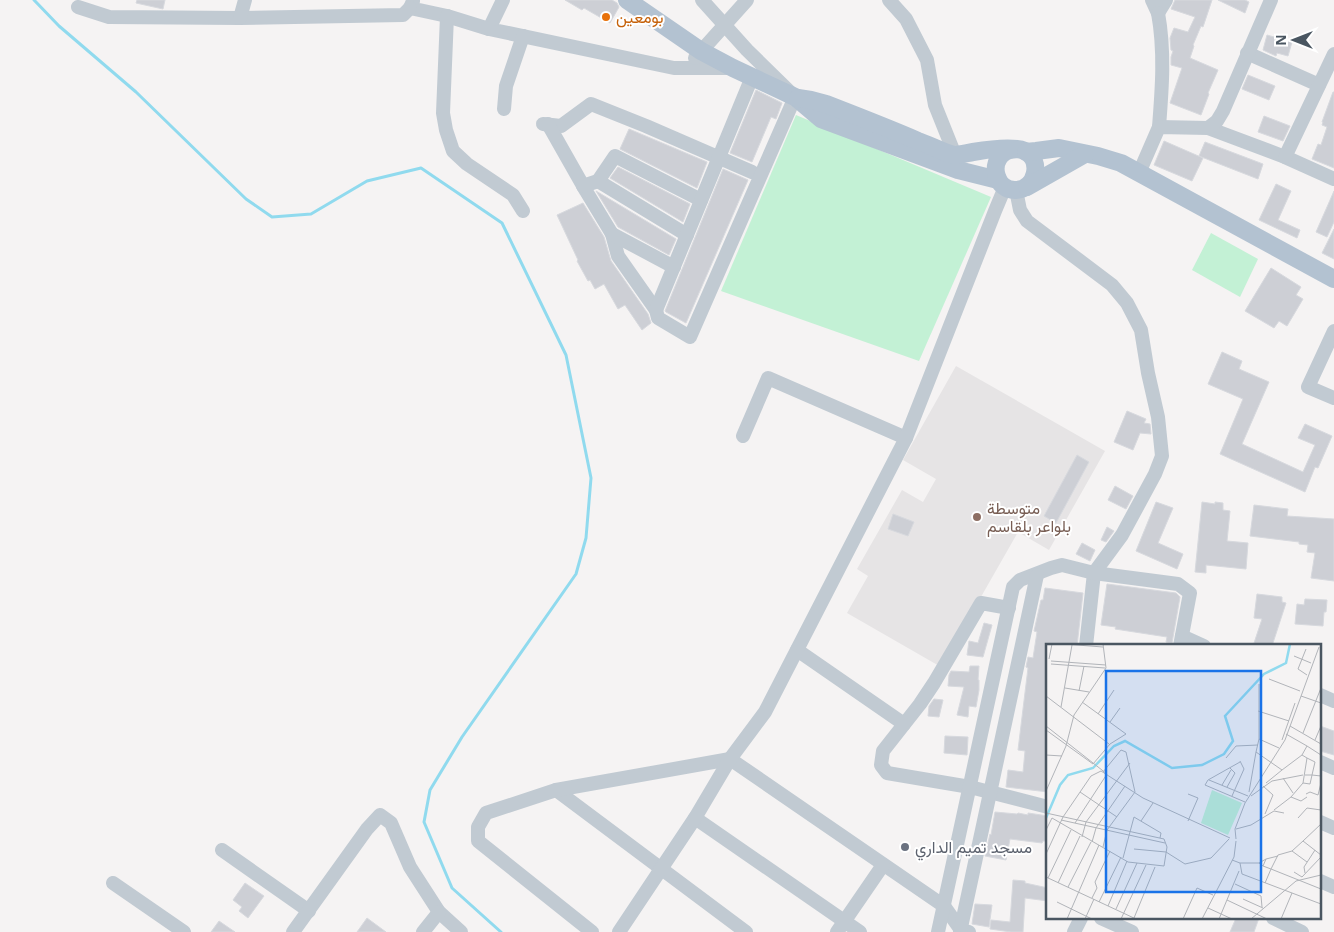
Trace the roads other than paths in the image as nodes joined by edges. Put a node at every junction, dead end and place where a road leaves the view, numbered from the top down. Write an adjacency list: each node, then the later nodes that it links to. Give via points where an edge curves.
1 (245, 0): 14 (street)
2 (503, 0): 16 (street)
3 (627, 0): 18 (main road)
4 (702, 0): 15 (street)
5 (747, 0): 15 (street)
6 (889, 0): 33 (street, via 906,19 927,60 935,105)
7 (1152, 0): 12 (street)
8 (1166, 0): 12 (street)
9 (1271, 0): 19 (street)
10 (412, 4): 13 (street); 14 (street, via 404,15)
11 (78, 7): 14 (street, via 109,17)
12 (1158, 13): 27 (street, via 1163,63)
13 (447, 16): 16 (street); 41 (street, via 443,113 453,151 513,195)
14 (240, 18)
15 (724, 25): 18 (street); 25 (street)
16 (489, 29): 17 (street)
17 (523, 36): 21 (street); 26 (street, via 506,86)
18 (701, 51): 21 (street); 22 (main road)
19 (1247, 53): 24 (street); 28 (street, via 1223,111)
20 (1334, 54): 24 (street)
21 (686, 68): 22 (street)
22 (733, 68): 23 (main road)
23 (752, 77): 25 (main road); 32 (street)
24 (1319, 85): 31 (street)
25 (795, 97): 33 (main road, via 826,104); 46 (street, via 690,337 658,318)
26 (504, 109)
27 (1159, 128): 28 (street); 35 (street)
28 (1208, 128): 31 (street)
29 (1021, 150): 30 (main road, via 1059,148); 33 (main road, via 987,149); 39 (main road, via 1006,152 998,159 995,170); 39 (main road, via 1034,159 1034,180)
30 (1085, 154): 35 (main road, via 1121,163); 39 (main road)
31 (1285, 157): 36 (street)
32 (719, 158): 34 (street); 38 (street, via 590,104 561,126 544,124); 40 (street)
33 (956, 162): 39 (main road)
34 (752, 172)
35 (1139, 173): 45 (main road)
36 (1334, 179)
37 (598, 181): 38 (street); 40 (street, via 615,156); 43 (street)
38 (583, 186): 42 (street)
39 (1011, 186): 50 (street, via 995,210); 51 (street, via 1027,221 1112,285 1127,303 1141,330 1162,456 1122,535)
40 (701, 200): 43 (street)
41 (523, 211)
42 (612, 234): 44 (street); 46 (street, via 618,256)
43 (687, 235): 44 (street)
44 (674, 267): 46 (street)
45 (1334, 279)
46 (656, 310)
47 (1334, 331): 48 (street, via 1308,386)
48 (1334, 398)
49 (744, 436): 50 (street, via 768,378)
50 (906, 438): 57 (street)
51 (1094, 573): 52 (street, via 1062,566); 54 (street, via 1178,584 1190,593); 55 (street)
52 (1037, 575): 53 (street, via 1020,580 1013,587); 66 (street)
53 (1009, 608): 60 (street, via 981,603 934,683); 64 (street)
54 (1181, 641): 56 (street)
55 (1086, 644)
56 (1195, 644)
57 (796, 650): 60 (street); 61 (street, via 765,712)
58 (1322, 696): 59 (street)
59 (1334, 701)
60 (904, 724): 64 (street, via 883,751 881,765 887,773)
61 (730, 759): 65 (street); 68 (street); 72 (street)
62 (1322, 763): 63 (street)
63 (1334, 768)
64 (970, 787): 66 (street); 77 (street)
65 (556, 790): 73 (street); 90 (street, via 486,812 478,827 478,841)
66 (990, 792): 67 (street); 85 (street)
67 (1046, 806)
68 (695, 818): 73 (street); 83 (street)
69 (1322, 823): 70 (street)
70 (1334, 828)
71 (222, 850): 78 (street)
72 (884, 865): 77 (street); 83 (street)
73 (661, 869): 84 (street); 91 (street)
74 (1322, 882): 76 (street)
75 (113, 883): 86 (street)
76 (1334, 887)
77 (944, 906): 85 (street); 93 (street)
78 (309, 910): 79 (street, via 380,815 391,823 410,867); 87 (street)
79 (439, 912): 88 (street); 89 (street)
80 (1080, 920): 94 (street)
81 (1106, 920): 95 (street)
82 (1277, 920): 96 (street)
83 (841, 927): 92 (street)
84 (620, 931)
85 (963, 931)
86 (184, 932)
87 (293, 932)
88 (423, 932)
89 (461, 932)
90 (592, 932)
91 (746, 932)
92 (860, 932)
93 (938, 932)
94 (1074, 932)
95 (1132, 932)
96 (1302, 932)

